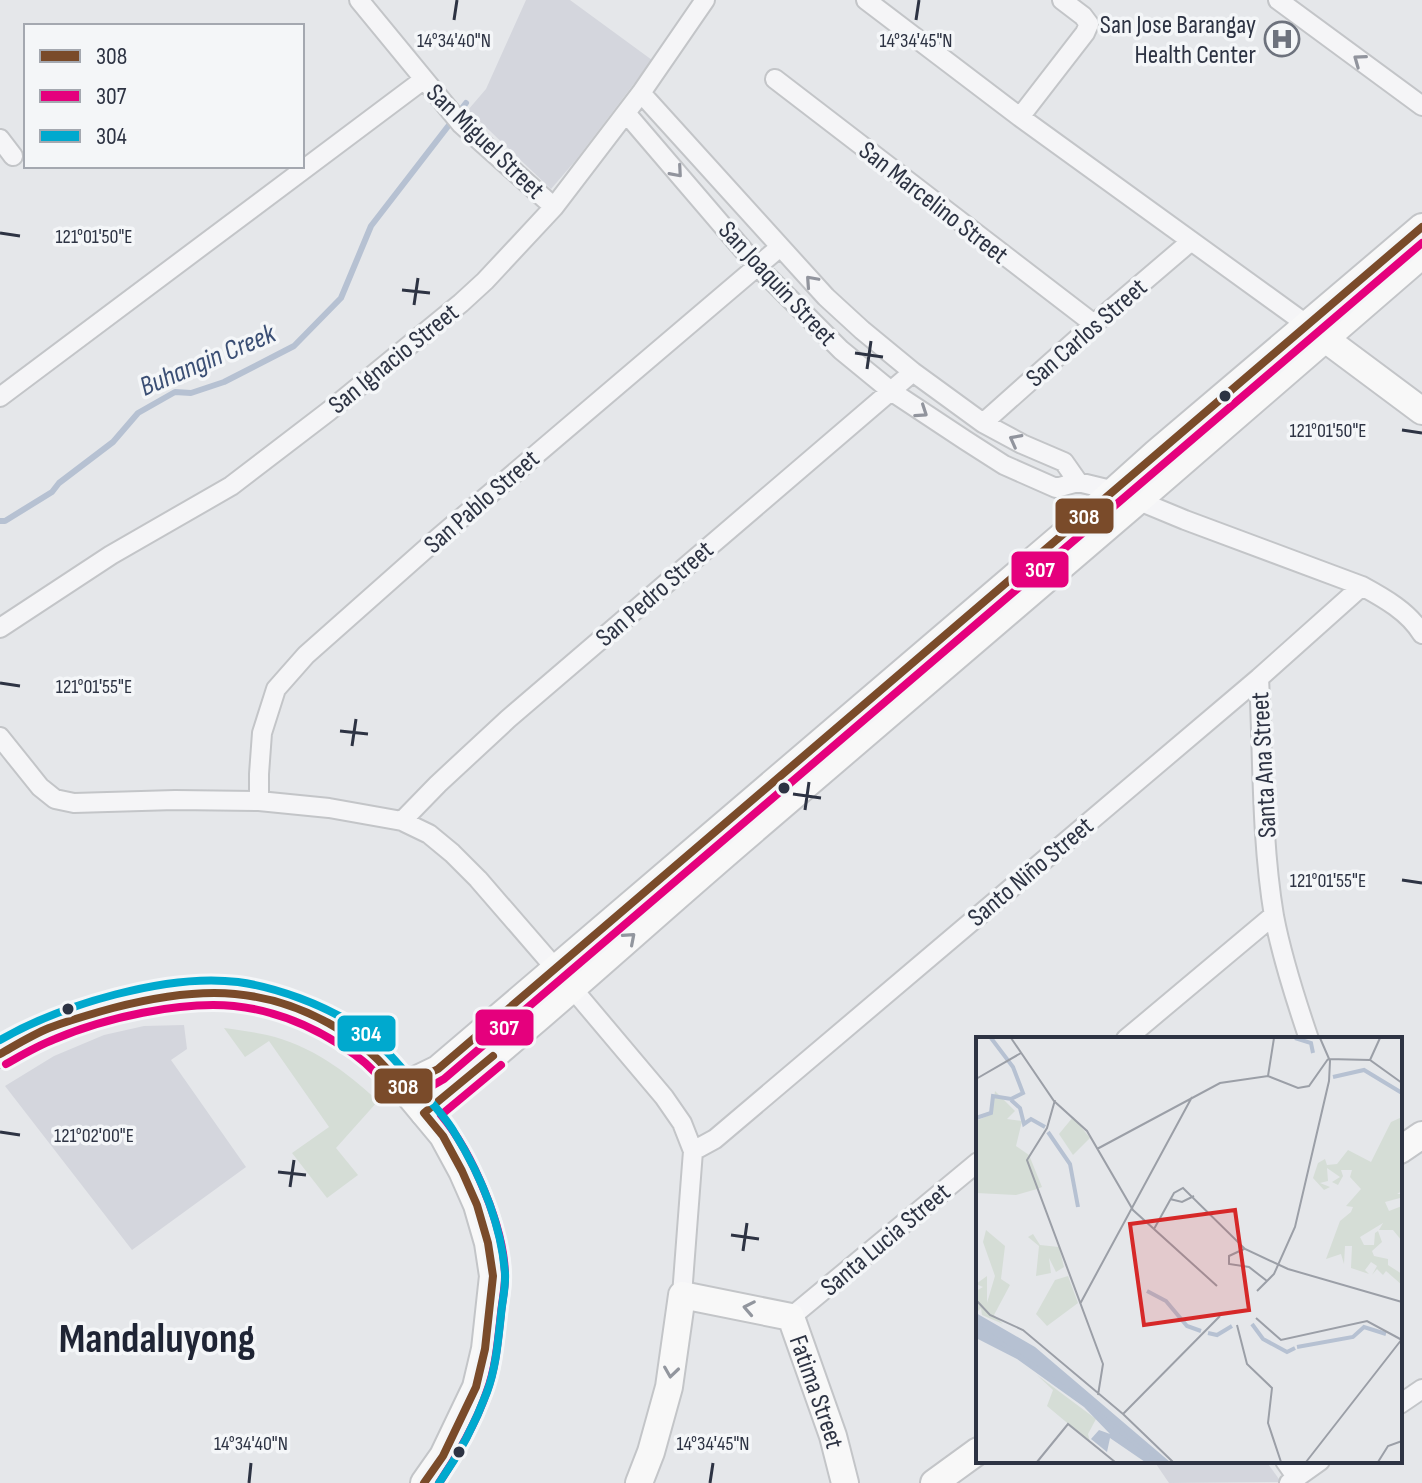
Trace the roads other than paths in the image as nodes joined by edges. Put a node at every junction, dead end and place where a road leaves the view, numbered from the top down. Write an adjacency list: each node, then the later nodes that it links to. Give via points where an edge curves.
1 (359, 0): 7 (street, San Miguel Street)
2 (705, 0): 8 (street, San Ignacio Street)
3 (866, 0): 11 (street)
4 (1062, 0): 11 (street, via 1089,24)
5 (1278, 0): 9 (street, one-way to 5)
6 (775, 79): 20 (street, San Marcelino Street)
7 (423, 80): 14 (street, San Miguel Street, via 461,124); 24 (street)
8 (641, 93): 10 (street, San Ignacio Street); 17 (street, San Joaquin Street)
9 (1422, 106)
10 (626, 113): 14 (street, San Ignacio Street); 19 (street, San Joaquin Street, one-way to 19)
11 (1020, 117): 16 (street)
12 (0, 139): 13 (street)
13 (13, 156)
14 (554, 207): 30 (street, San Ignacio Street, via 461,303 280,450 231,486 111,555)
15 (1422, 227): 21 (main road)
16 (1190, 242): 20 (street, San Carlos Street); 21 (street)
17 (780, 247): 19 (street, San Pablo Street); 22 (street, San Joaquin Street, one-way to 17, via 835,305)
18 (1422, 255): 21 (main road)
19 (757, 266): 23 (street, San Joaquin Street, via 841,350); 34 (street, San Pablo Street, via 306,655 276,689 262,733)
20 (1094, 324): 26 (street, San Carlos Street)
21 (1315, 332): 25 (main road); 28 (main road)
22 (913, 372): 23 (street, San Pedro Street); 26 (street, San Joaquin Street)
23 (891, 391): 27 (street, San Joaquin Street, one-way to 27, via 1004,465 1056,488); 35 (street, San Pedro Street, via 508,719)
24 (0, 397)
25 (1422, 411)
26 (983, 423): 27 (street, San Joaquin Street, one-way to 26, via 1064,462)
27 (1078, 482): 28 (street, San Joaquin Street)
28 (1127, 496): 29 (street, San Joaquin Street); 37 (main road, via 739,842)
29 (1362, 586): 31 (street, San Joaquin Street, via 1389,601); 32 (street, Santo Niño Street)
30 (0, 628)
31 (1422, 634)
32 (1259, 678): 36 (street, Santa Ana Street); 45 (street, Santo Niño Street, via 715,1139)
33 (0, 737): 34 (street, via 55,799)
34 (259, 801): 35 (street)
35 (402, 821): 37 (street, via 452,853)
36 (1274, 915): 38 (street); 39 (street, Santa Ana Street)
37 (564, 979): 41 (main road, via 438,1069); 42 (main road); 45 (street, via 664,1097)
38 (1128, 1037)
39 (1308, 1037)
40 (0, 1054): 41 (main road, via 33,1035 144,1000 237,994 316,1017 350,1036 379,1059)
41 (401, 1087): 42 (main road)
42 (424, 1113): 55 (main road, via 443,1136 477,1205 493,1276 476,1387)
43 (1422, 1135): 44 (main road)
44 (1402, 1149)
45 (693, 1151): 47 (street)
46 (976, 1164): 48 (street, Santa Lucia Street)
47 (682, 1295): 48 (main road, Fatima Street, one-way to 47); 56 (main road, one-way to 56, via 669,1387)
48 (791, 1317): 57 (main road, Fatima Street)
49 (1422, 1389): 50 (street)
50 (1402, 1403)
51 (976, 1452): 58 (main road)
52 (1287, 1463): 54 (street)
53 (1318, 1463): 54 (street)
54 (1299, 1479)
55 (424, 1483)
56 (639, 1483)
57 (845, 1483)
58 (934, 1483)

